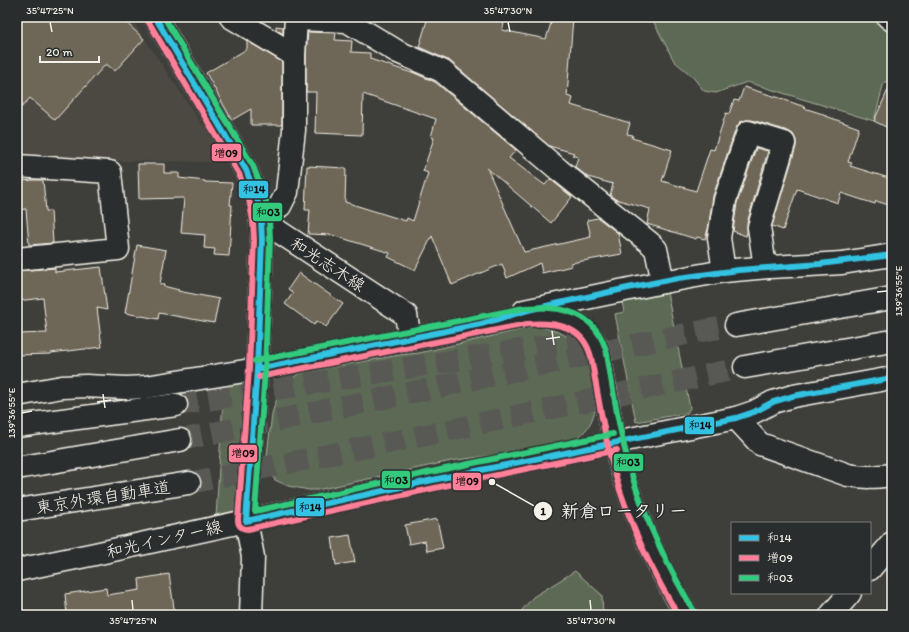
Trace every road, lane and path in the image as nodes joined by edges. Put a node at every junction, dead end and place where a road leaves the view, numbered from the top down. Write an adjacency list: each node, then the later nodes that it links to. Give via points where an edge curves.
1 (155, 17): 8 (main road, via 246,170 257,198)
2 (231, 17): 6 (main road)
3 (888, 17): 5 (main road)
4 (296, 18): 6 (main road); 13 (main road, via 348,21 398,52 442,71 650,243 656,249)
5 (892, 20)
6 (294, 55): 8 (main road, via 294,130 287,192 280,206)
7 (17, 166): 10 (main road, via 110,172 118,250)
8 (261, 220): 17 (main road, 和光志木線, via 406,315); 20 (main road)
9 (892, 255): 11 (main road, via 842,263)
10 (17, 259)
11 (765, 267): 12 (main road); 12 (main road, via 759,226 784,144 748,132 725,200 719,238)
12 (724, 271): 13 (main road)
13 (663, 282): 15 (main road, via 528,310)
14 (892, 298): 16 (main road)
15 (481, 324): 17 (main road); 27 (main road, via 540,315 565,317 582,327 596,343)
16 (736, 324)
17 (410, 339): 20 (main road)
18 (892, 341): 19 (main road)
19 (745, 367)
20 (257, 369): 22 (main road, via 146,387 62,387); 33 (main road)
21 (892, 378): 24 (main road, 和光インター線, via 793,396)
22 (17, 394)
23 (176, 405): 25 (main road)
24 (736, 418): 27 (main road, 和光インター線); 29 (main road, via 760,444 848,475)
25 (17, 426)
26 (180, 440): 28 (main road)
27 (615, 442): 33 (main road, 和光インター線); 40 (main road, via 638,518 668,582)
28 (17, 468)
29 (892, 475)
30 (189, 483): 31 (main road, 東京外環自動車道)
31 (141, 491): 32 (main road, 東京外環自動車道); 34 (main road)
32 (17, 510)
33 (246, 520): 37 (main road, 和光インター線); 39 (main road, via 253,557)
34 (17, 524)
35 (892, 543): 36 (main road)
36 (871, 568)
37 (17, 570)
38 (849, 594): 41 (main road)
39 (251, 615)
40 (687, 615)
41 (831, 615)

